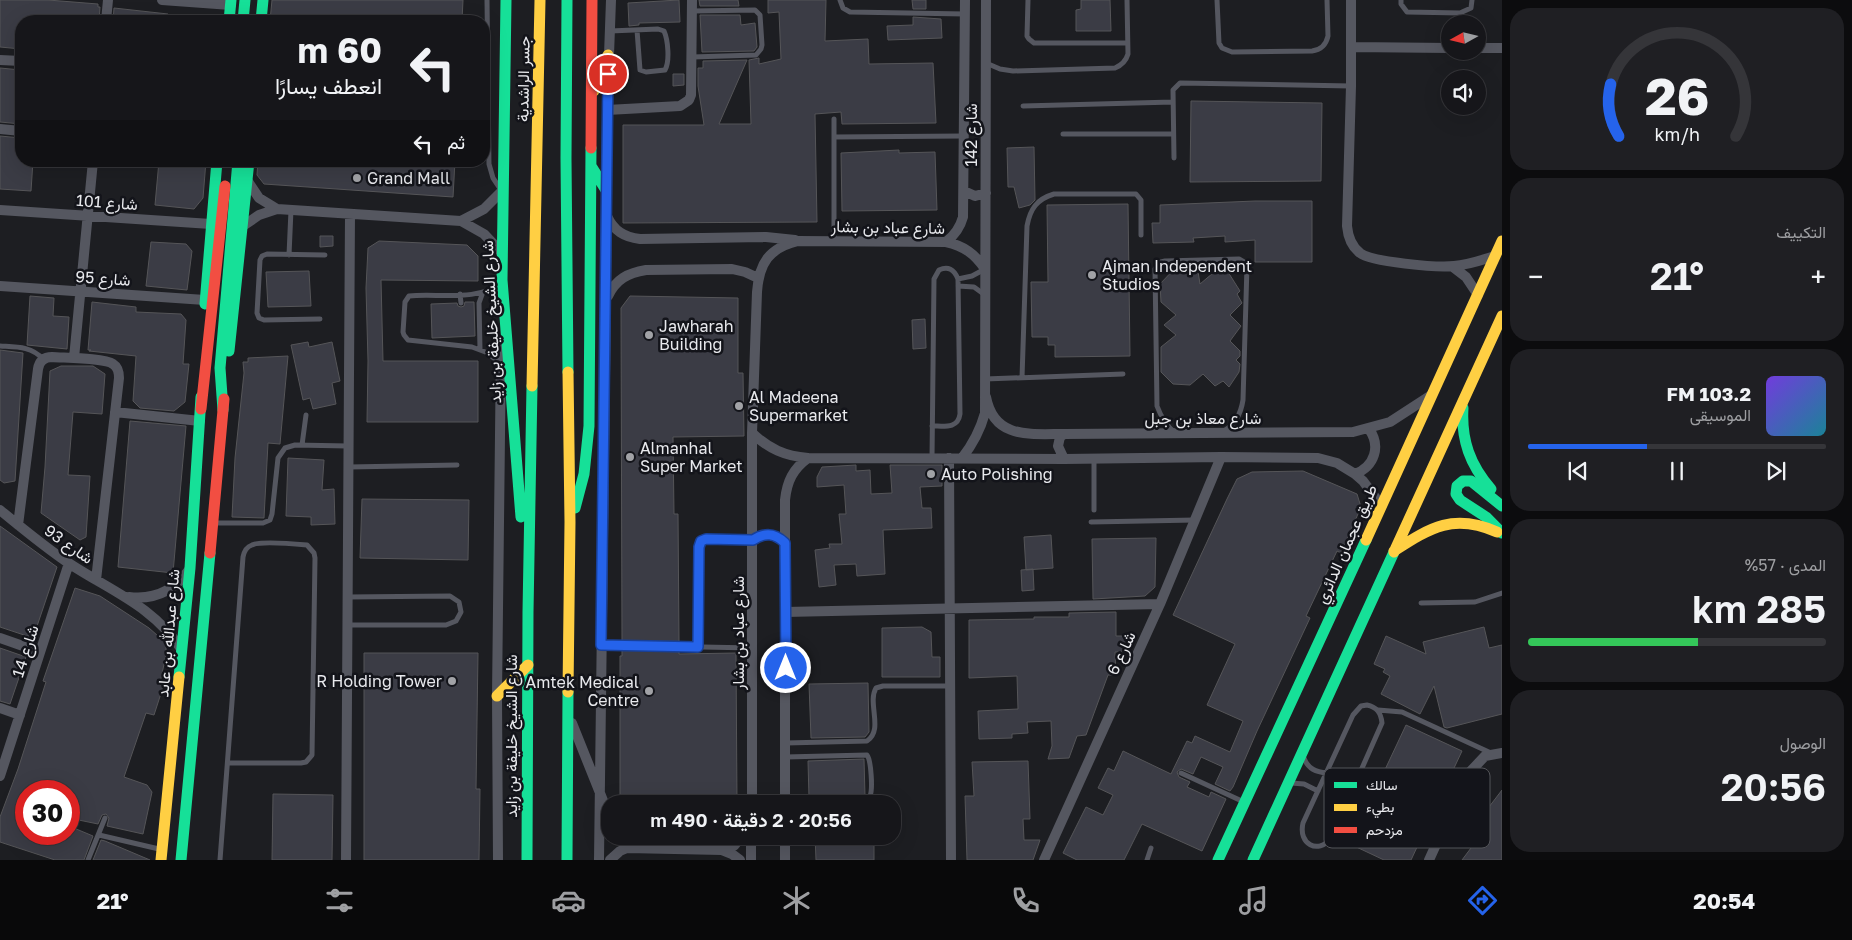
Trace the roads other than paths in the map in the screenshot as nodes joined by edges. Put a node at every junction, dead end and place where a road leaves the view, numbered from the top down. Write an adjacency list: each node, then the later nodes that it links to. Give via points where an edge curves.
1 (108, 0): 27 (street)
2 (162, 0): 24 (street)
3 (245, 0): 28 (main road)
4 (254, 0): 29 (main road)
5 (263, 0): 30 (main road)
6 (486, 0): 31 (lane)
7 (506, 0): 67 (main road, شارع الشيخ خليفة بن زايد)
8 (540, 0): 58 (main road, جسر الراشدية)
9 (567, 0): 149 (main road)
10 (586, 0): 32 (main road)
11 (592, 0): 32 (main road)
12 (611, 0): 34 (street)
13 (692, 0): 25 (street)
14 (840, 0): 26 (lane, via 843,8 854,13)
15 (965, 0): 26 (street, شارع 142)
16 (986, 0): 44 (street, شارع 142)
17 (1028, 0): 35 (lane, via 1028,36 1034,43)
18 (1127, 0): 35 (lane)
19 (1217, 0): 20 (lane, via 1219,43 1232,52 1321,48 1327,41)
20 (1327, 0)
21 (1351, 0): 36 (street)
22 (1401, 0): 23 (lane, via 1407,12 1460,13 1471,8)
23 (1472, 0)
24 (231, 3)
25 (692, 11): 41 (street); 41 (lane, via 755,10 760,15 762,45 756,55)
26 (965, 14): 55 (street, شارع 142)
27 (107, 15)
28 (244, 15)
29 (253, 15)
30 (262, 15)
31 (486, 15)
32 (591, 19): 46 (main road)
33 (637, 30): 33 (lane, via 664,31 666,70 640,70); 34 (lane)
34 (609, 31): 40 (street)
35 (1128, 43): 44 (lane, via 1126,59 1115,68 1013,71)
36 (1351, 47): 37 (street); 45 (street)
37 (1441, 48)
38 (1486, 48): 39 (street)
39 (1502, 48)
40 (608, 55): 46 (main road); 49 (street)
41 (691, 57): 49 (street, via 691,95 685,104)
42 (0, 60): 43 (street)
43 (15, 61)
44 (986, 63): 70 (street, شارع 142)
45 (1351, 86): 47 (lane, via 1180,83 1173,90); 89 (street, via 1347,226 1353,246 1360,254 1381,261)
46 (591, 100): 59 (main road)
47 (1172, 102): 48 (lane); 54 (lane)
48 (1024, 106)
49 (607, 110): 68 (street)
50 (834, 119): 56 (lane)
51 (0, 129): 52 (street)
52 (15, 130)
53 (1062, 134): 54 (lane)
54 (1174, 134): 57 (lane)
55 (964, 136): 56 (lane); 69 (street, شارع 142)
56 (834, 137): 82 (lane)
57 (1174, 158)
58 (538, 159): 166 (main road, شارع الشيخ خليفة بن زايد)
59 (591, 166): 68 (main road); 149 (main road, via 589,426 579,498)
60 (91, 167): 76 (street)
61 (216, 167): 78 (main road, شارع عبدالله بن عابد)
62 (227, 167): 120 (main road, شارع عبدالله بن عابد)
63 (237, 167): 121 (main road, شارع عبدالله بن عابد, via 220,368)
64 (248, 167): 66 (main road, شارع عبدالله بن عابد)
65 (490, 167): 67 (lane, via 493,178)
66 (247, 180): 71 (street, via 259,198); 79 (main road, شارع عبدالله بن عابد)
67 (503, 190): 77 (street, via 484,209); 85 (main road, شارع الشيخ خليفة بن زايد)
68 (606, 190): 75 (street)
69 (964, 191): 70 (street, via 975,196); 84 (street, شارع 142, via 960,227)
70 (986, 193): 90 (street, شارع 142)
71 (277, 209): 73 (street); 79 (street, via 259,215)
72 (0, 210): 76 (street, شارع 101)
73 (291, 210): 74 (street); 86 (lane)
74 (350, 214): 77 (street); 132 (street)
75 (606, 214): 81 (street, via 615,228 629,238 766,237); 102 (street)
76 (87, 216): 78 (street, شارع 101); 96 (street)
77 (460, 221): 85 (street, via 484,234)
78 (211, 224): 101 (main road, شارع عبدالله بن عابد)
79 (243, 226): 121 (main road, شارع عبدالله بن عابد)
80 (1141, 236): 115 (lane, via 1141,200 1136,194 1054,194 1045,197 1032,209 1027,226)
81 (798, 241): 82 (street, شارع عباد بن بشار); 91 (street, شارع عباد بن بشار, via 772,252)
82 (834, 241): 84 (street, شارع عباد بن بشار)
83 (1502, 241): 88 (main road, طريق عجمان الدائري)
84 (946, 242): 90 (street, شارع عباد بن بشار, via 969,250)
85 (502, 253): 93 (main road, شارع الشيخ خليفة بن زايد)
86 (289, 255): 87 (lane); 105 (lane, via 267,254 261,258 258,316 264,320)
87 (325, 256)
88 (1495, 256): 89 (street); 99 (main road, طريق عجمان الدائري)
89 (1453, 267): 99 (street, via 1466,277)
90 (985, 269): 92 (lane); 100 (street)
91 (758, 278): 102 (street, via 732,269 646,270 621,278); 127 (street, شارع عباد بن بشار)
92 (958, 279): 95 (lane); 125 (lane, via 948,268 939,270 934,279)
93 (502, 280): 97 (lane); 106 (main road, شارع الشيخ خليفة بن زايد)
94 (0, 286): 96 (street, شارع 95)
95 (958, 286): 100 (lane, via 974,287); 125 (lane, via 959,419 953,426)
96 (80, 292): 101 (street, شارع 95); 112 (street)
97 (483, 292): 98 (lane); 110 (lane, via 479,303)
98 (460, 294): 103 (lane); 108 (lane, via 407,297 403,332 408,340)
99 (1478, 295): 118 (main road, طريق عجمان الدائري)
100 (985, 296): 116 (street)
101 (205, 300): 120 (main road, شارع عبدالله بن عابد)
102 (606, 300): 170 (street)
103 (461, 303)
104 (1502, 316): 117 (main road)
105 (320, 319)
106 (504, 320): 113 (street); 166 (main road, شارع الشيخ خليفة بن زايد)
107 (461, 337): 108 (lane)
108 (461, 345): 110 (lane)
109 (0, 346): 111 (lane, via 28,349)
110 (480, 349): 113 (lane)
111 (43, 358): 112 (street); 152 (street, via 38,369)
112 (74, 358): 122 (street, via 109,362 117,368)
113 (500, 364): 177 (street)
114 (1123, 374): 115 (lane)
115 (1022, 378): 116 (lane)
116 (985, 380): 119 (street)
117 (1466, 394): 143 (main road, via 1462,419 1466,449 1482,479); 156 (main road)
118 (1431, 396): 126 (street, شارع معاذ بن جبل, via 1390,422); 144 (main road, طريق عجمان الدائري)
119 (986, 397): 130 (street, شارع معاذ بن جبل, via 992,415 1006,428 1025,434); 137 (street, via 981,430)
120 (201, 408): 124 (main road, شارع عبدالله بن عابد)
121 (223, 410): 151 (main road, شارع عبدالله بن عابد)
122 (115, 412): 124 (street); 159 (street)
123 (306, 414): 131 (lane)
124 (200, 421): 158 (main road, شارع عبدالله بن عابد)
125 (932, 426): 135 (lane)
126 (1369, 429): 129 (street, شارع معاذ بن جبل, via 1336,433); 142 (street, via 1375,440 1375,452 1370,464)
127 (752, 433): 134 (street, via 777,452); 154 (street, شارع عباد بن بشار)
128 (1175, 433): 129 (street, شارع معاذ بن جبل); 129 (lane, via 1167,426 1156,406 1155,269 1165,261 1240,258 1247,266 1243,400 1239,416); 130 (street, شارع معاذ بن جبل)
129 (1222, 433)
130 (1064, 434): 139 (street, via 1058,446)
131 (302, 445): 132 (lane); 151 (lane, via 290,446 278,458 270,520)
132 (348, 446): 141 (street)
133 (1221, 457): 138 (street); 142 (street, via 1318,458 1337,463); 148 (street, شارع 6)
134 (808, 458): 135 (street); 155 (street, via 794,471 786,488)
135 (932, 458): 136 (street)
136 (949, 458): 137 (street); 165 (street)
137 (962, 458): 139 (street)
138 (1094, 458): 139 (street); 147 (lane)
139 (1064, 459)
140 (457, 465): 141 (lane)
141 (348, 467): 162 (street)
142 (1356, 474): 144 (street)
143 (1502, 498)
144 (1381, 505): 203 (main road, طريق عجمان الدائري)
145 (1502, 506): 153 (main road, via 1471,481 1463,481 1458,486 1456,494 1460,500 1486,517)
146 (0, 510): 152 (street, شارع 93)
147 (1094, 510)
148 (1195, 520): 150 (lane); 164 (street, شارع 6)
149 (570, 522): 181 (main road)
150 (1090, 522)
151 (212, 523): 214 (main road, شارع عبدالله بن عابد)
152 (18, 525): 157 (street, شارع 93)
153 (1502, 534): 156 (main road, via 1482,525 1449,522 1427,529)
154 (753, 540): 155 (street, via 774,535); 171 (lane, via 706,539 699,544); 172 (street, شارع عباد بن بشار)
155 (785, 543): 167 (street)
156 (1393, 552): 184 (main road)
157 (69, 563): 159 (street, شارع 93); 173 (street, شارع 14)
158 (190, 568): 161 (street, via 169,590 140,599); 174 (main road, شارع عبدالله بن عابد)
159 (96, 580): 161 (street, شارع 93)
160 (1502, 593): 163 (lane, via 1475,602)
161 (125, 597): 174 (street, شارع 93, via 158,620)
162 (347, 597): 168 (street); 168 (lane, via 450,596 459,602 461,612 456,621 446,624)
163 (1420, 603)
164 (1160, 604): 165 (street); 227 (street, شارع 6)
165 (950, 608): 167 (street); 176 (street)
166 (528, 612): 175 (main road, شارع الشيخ خليفة بن زايد)
167 (785, 612): 182 (street)
168 (347, 625): 217 (street)
169 (0, 638): 173 (street)
170 (601, 645): 171 (lane); 198 (street)
171 (698, 647): 172 (lane)
172 (753, 648): 199 (street, شارع عباد بن بشار)
173 (40, 652): 180 (street, شارع 14)
174 (183, 652): 213 (main road, شارع عبدالله بن عابد)
175 (528, 665): 177 (main road); 219 (main road, شارع الشيخ خليفة بن زايد)
176 (950, 686): 182 (lane, via 876,688 873,695 874,732 867,741); 226 (street)
177 (497, 696): 218 (street)
178 (0, 708): 180 (street)
179 (1378, 710): 183 (lane, via 1402,712); 188 (lane, via 1366,705 1356,710); 189 (lane, via 1382,723)
180 (20, 715): 194 (street, شارع 14)
181 (569, 716): 198 (street); 220 (main road)
182 (786, 743): 185 (street)
183 (1497, 753): 190 (street, via 1485,756)
184 (1302, 754): 193 (lane, via 1311,768); 196 (main road)
185 (786, 757): 200 (street); 201 (lane, via 867,755 870,760)
186 (1502, 759): 191 (street, via 1493,760)
187 (228, 763): 187 (lane, via 244,552 258,543 307,545 315,558 312,755 301,763); 216 (lane)
188 (1329, 768)
189 (1362, 768)
190 (1472, 768)
191 (1480, 768)
192 (1181, 773): 203 (lane)
193 (1324, 773)
194 (0, 776)
195 (1324, 779): 197 (lane)
196 (1288, 783): 197 (lane, via 1304,784); 230 (main road)
197 (1318, 791): 206 (lane, via 1301,830 1307,843 1313,846)
198 (599, 792): 202 (street); 221 (street)
199 (750, 795)
200 (785, 795)
201 (870, 795)
202 (601, 796)
203 (1245, 803): 229 (main road, طريق عجمان الدائري)
204 (105, 818): 205 (lane)
205 (99, 835): 213 (lane); 215 (lane)
206 (1324, 844)
207 (735, 845): 212 (street)
208 (752, 845): 224 (street)
209 (785, 845): 225 (street)
210 (1151, 848): 228 (lane)
211 (1435, 848): 231 (street)
212 (722, 850): 222 (street, via 628,848); 223 (street)
213 (162, 855)
214 (182, 859)
215 (88, 860)
216 (220, 860)
217 (346, 860)
218 (498, 860)
219 (527, 860)
220 (568, 860)
221 (599, 860)
222 (610, 860)
223 (740, 860)
224 (752, 860)
225 (785, 860)
226 (952, 860)
227 (1044, 860)
228 (1147, 860)
229 (1218, 860)
230 (1253, 860)
231 (1429, 860)

